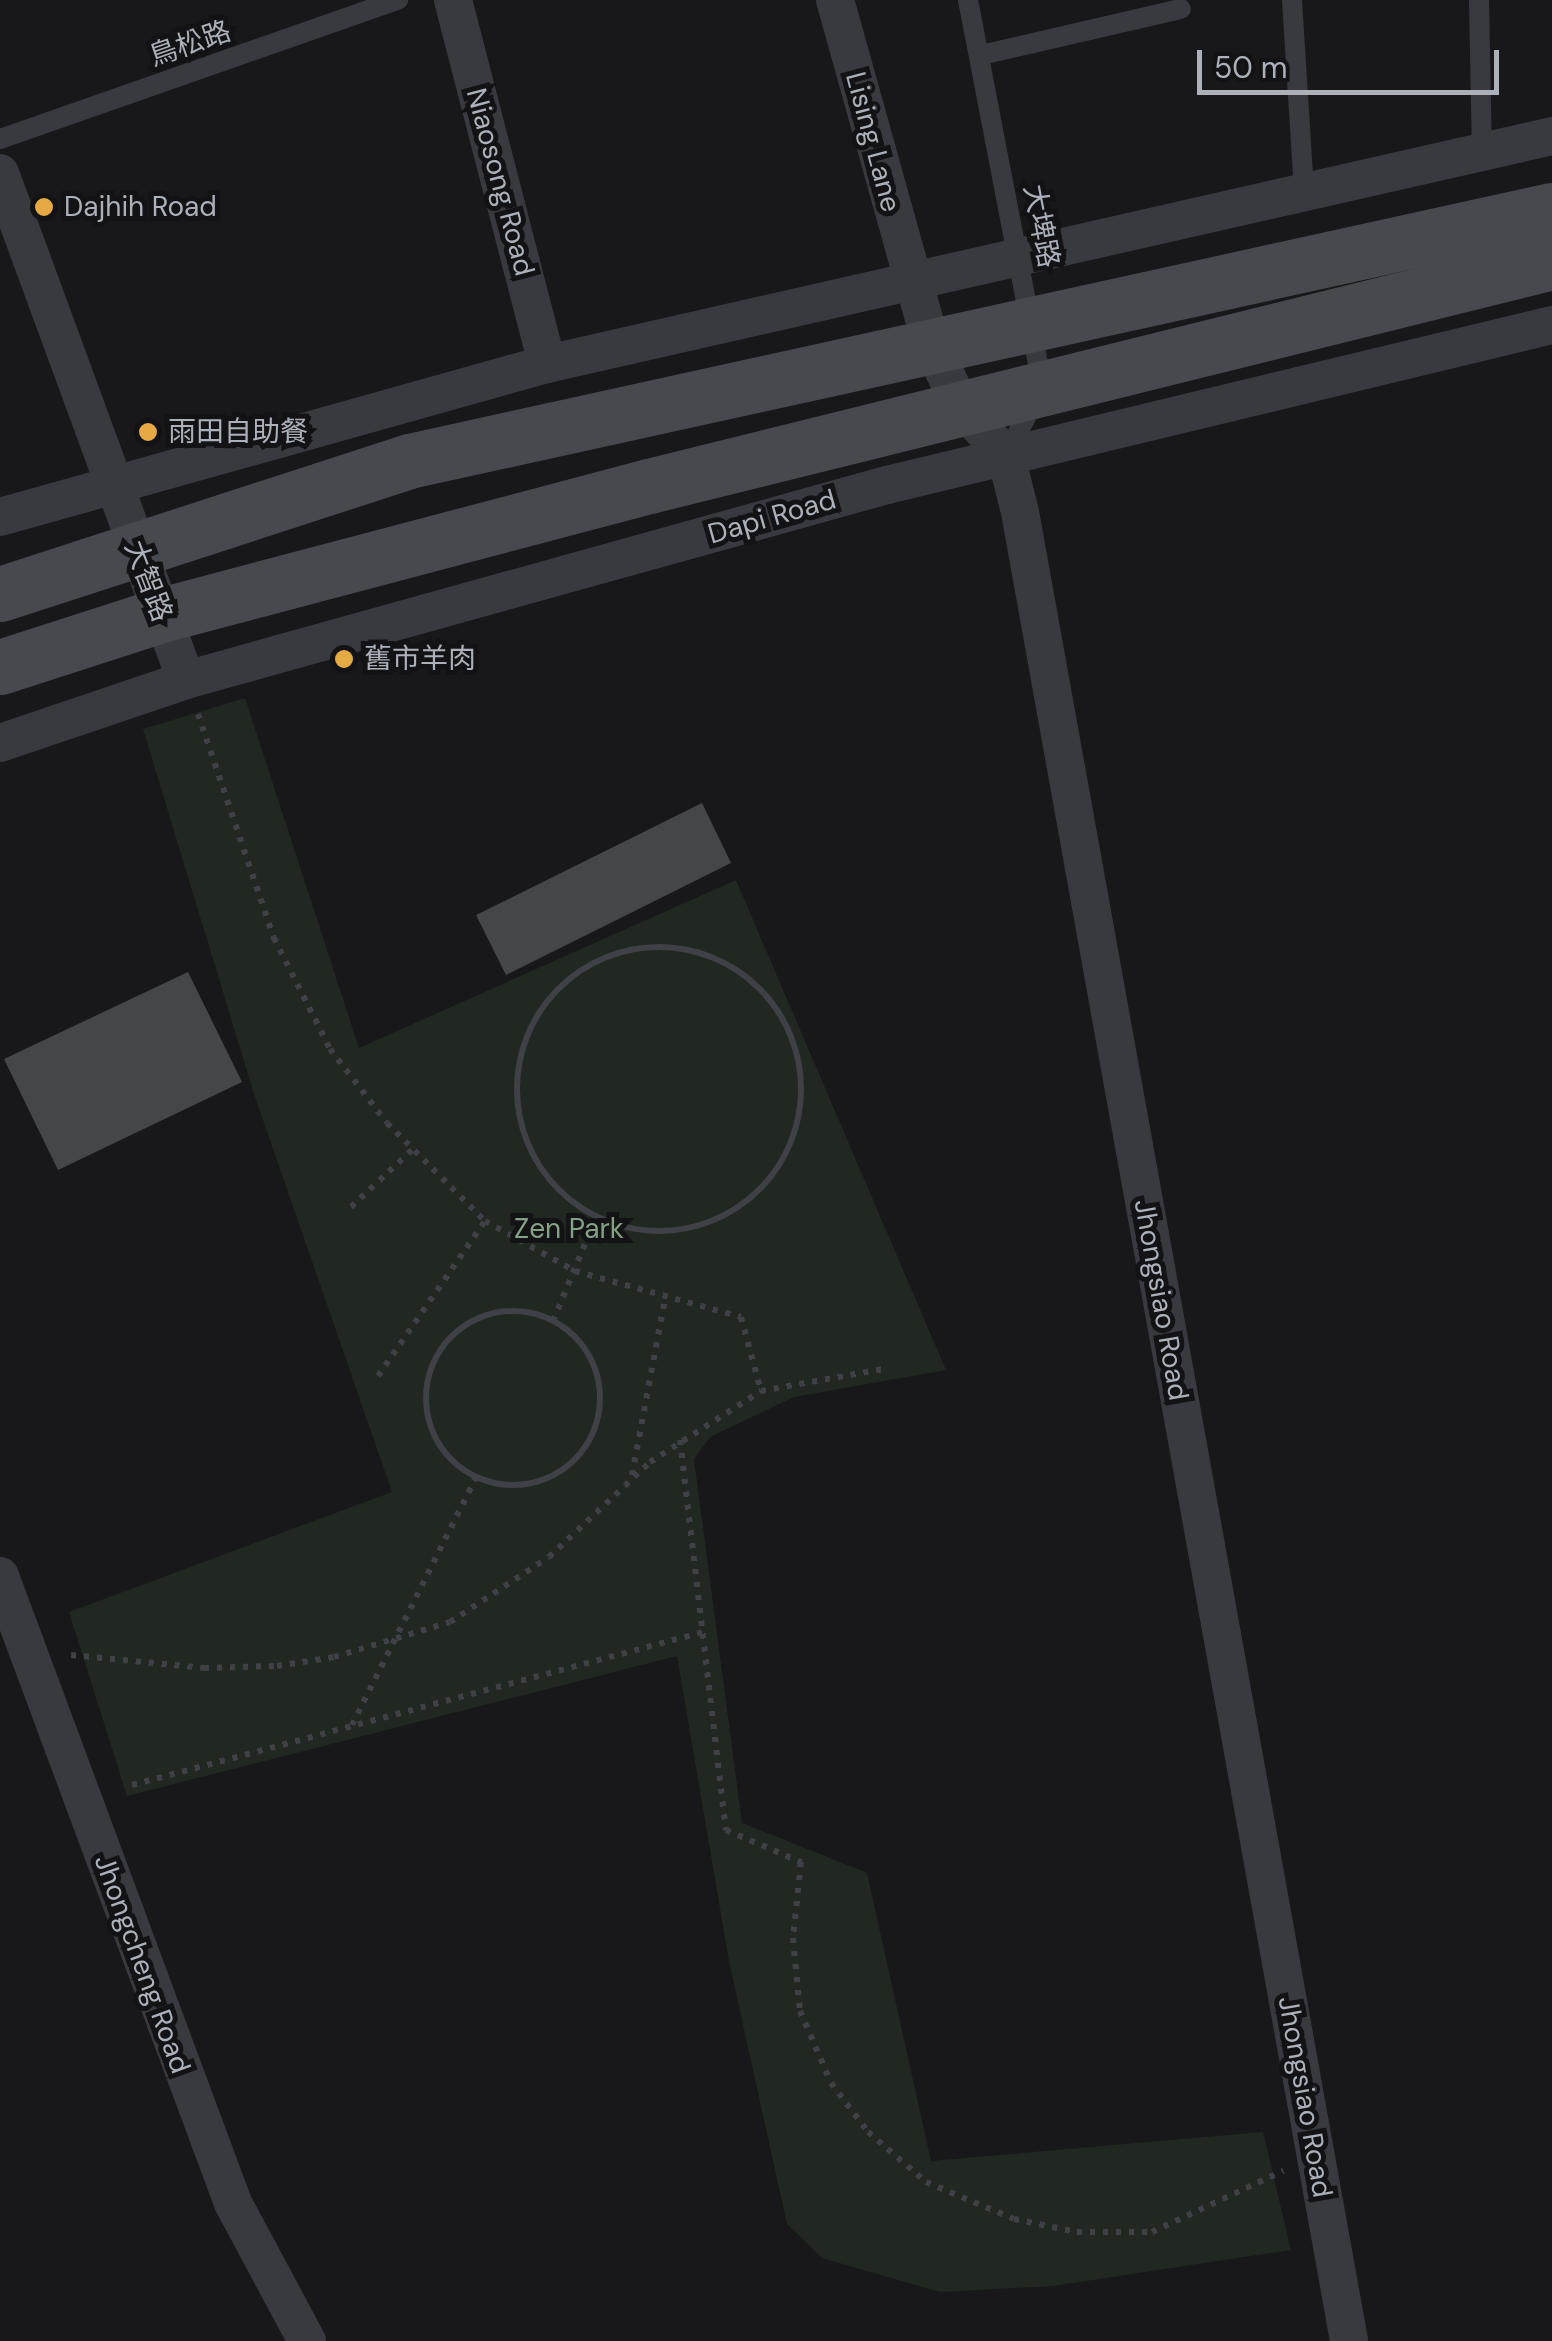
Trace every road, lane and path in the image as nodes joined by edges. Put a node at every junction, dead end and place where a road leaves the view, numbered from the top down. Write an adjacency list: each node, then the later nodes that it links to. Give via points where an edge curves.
1 (398, 0): 10 (lane, 鳥松路)
2 (453, 0): 21 (street, Niaosong Road)
3 (835, 0): 17 (street, Lising Lane)
4 (968, 0): 8 (lane, 大埤路)
5 (1292, 0): 13 (lane)
6 (1479, 0): 11 (lane)
7 (1181, 9): 8 (lane)
8 (982, 56): 15 (lane, 大埤路)
9 (1552, 136): 11 (street)
10 (0, 139)
11 (1482, 152): 13 (street)
12 (0, 173): 25 (street)
13 (1304, 193): 15 (street)
14 (1552, 210): 19 (main road)
15 (1019, 258): 17 (street); 19 (lane, 大埤路)
16 (1552, 262): 22 (main road)
17 (910, 284): 20 (street); 21 (street)
18 (1552, 325): 24 (street, Dapi Road)
19 (1032, 328): 20 (main road); 22 (lane, 大埤路)
20 (932, 347): 23 (street); 27 (main road, via 409,461)
21 (547, 364): 25 (street)
22 (1042, 386): 23 (main road); 24 (lane)
23 (961, 406): 24 (street); 29 (main road)
24 (1006, 456): 31 (street, Dapi Road); 52 (street, Jhongsiao Road)
25 (110, 482): 26 (street); 27 (street, 大智路)
26 (0, 517)
27 (136, 548): 28 (main road); 29 (street, 大智路)
28 (0, 594)
29 (161, 614): 30 (main road); 31 (street, 大智路)
30 (0, 668)
31 (186, 680): 32 (street, Dapi Road); 33 (path, via 274,938 330,1050)
32 (0, 743)
33 (412, 1149): 34 (path); 36 (path)
34 (352, 1207)
35 (596, 1217): 35 (path, via 558,1191 532,1155 518,1113 517,1068 531,1025 558,989 582,971 637,948 682,948 728,963 767,994 793,1036 803,1084 796,1133 773,1176 737,1209 692,1228 643,1231); 37 (path)
36 (486, 1222): 37 (path); 41 (path)
37 (575, 1271): 38 (path); 39 (path)
38 (665, 1299): 42 (path, via 741,1318); 45 (path)
39 (553, 1321): 44 (path, via 578,1339 594,1364 601,1393 597,1422 562,1470 535,1482); 44 (path, via 498,1312 450,1338 434,1360 427,1414 436,1440)
40 (883, 1369): 42 (path)
41 (378, 1376)
42 (761, 1391): 43 (path)
43 (680, 1440): 45 (path); 47 (path)
44 (476, 1477): 48 (path)
45 (632, 1477): 48 (path, via 549,1557 506,1588 450,1622)
46 (0, 1576): 49 (street, Jhongcheng Road)
47 (702, 1632): 50 (path); 52 (path, via 726,1830 801,1862 793,1938 800,2010 831,2084 868,2132 926,2182 1014,2219 1077,2232 1152,2232)
48 (397, 1640): 49 (path, via 276,1666); 50 (path)
49 (18, 1666): 53 (street, Jhongcheng Road, via 233,2203)
50 (351, 1726): 51 (path)
51 (132, 1785)
52 (1316, 2157): 54 (street, Jhongsiao Road)
53 (307, 2341)
54 (1349, 2341)

